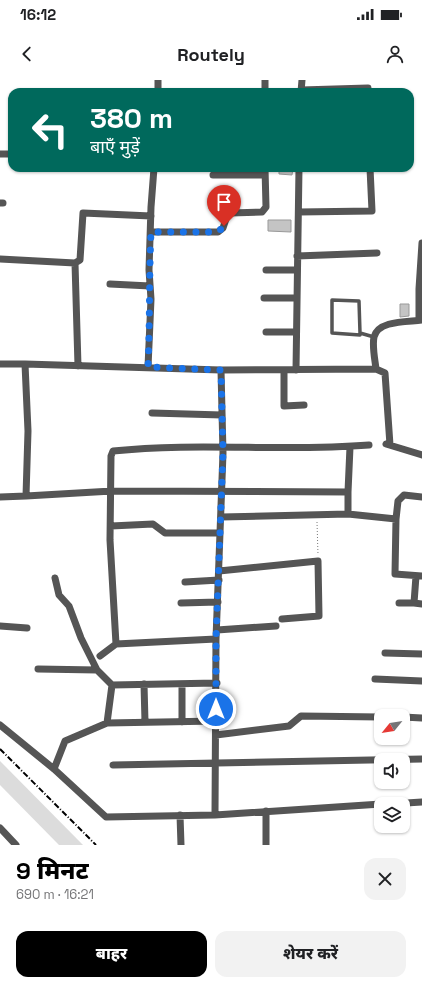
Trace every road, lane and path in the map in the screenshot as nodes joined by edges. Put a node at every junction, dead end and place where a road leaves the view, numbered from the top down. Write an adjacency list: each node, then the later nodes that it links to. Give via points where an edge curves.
1 (154, 172): 8 (street)
2 (252, 172): 6 (street)
3 (265, 172): 9 (street, via 266,207 262,212 230,213 223,228 218,232)
4 (300, 172): 7 (street)
5 (370, 172): 7 (street, via 372,211)
6 (213, 175)
7 (299, 212): 12 (street)
8 (151, 216): 9 (street); 14 (street, via 83,213 82,253 80,260)
9 (151, 232): 18 (street)
10 (422, 243): 19 (street)
11 (377, 253): 12 (street)
12 (297, 256): 16 (street)
13 (0, 259): 14 (street)
14 (75, 263): 29 (street)
15 (266, 270): 16 (street)
16 (297, 270): 21 (street)
17 (110, 284): 18 (street)
18 (150, 286): 30 (street)
19 (420, 288): 22 (street)
20 (264, 298): 21 (street)
21 (296, 298): 24 (street)
22 (420, 320): 26 (street, via 385,324 377,330)
23 (266, 332): 24 (street)
24 (296, 332): 34 (street)
25 (360, 333): 25 (lane, via 332,333 332,300 359,301); 26 (lane)
26 (374, 337): 31 (street)
27 (0, 364): 28 (street)
28 (25, 364): 29 (street); 45 (street, via 28,432)
29 (78, 366): 30 (street)
30 (148, 367): 32 (street)
31 (376, 369): 34 (street); 41 (street, via 385,373 388,444)
32 (221, 370): 33 (street); 37 (street)
33 (284, 370): 34 (street); 35 (street, via 284,406)
34 (296, 370)
35 (304, 405)
36 (152, 413): 37 (street)
37 (222, 415): 39 (street)
38 (369, 445): 40 (street)
39 (222, 446): 40 (street); 42 (street, via 112,451); 43 (street)
40 (350, 447): 44 (street)
41 (422, 455)
42 (112, 491): 43 (street); 45 (street); 52 (street)
43 (222, 492): 44 (street); 50 (street)
44 (348, 492): 48 (street)
45 (26, 496): 46 (street)
46 (0, 497)
47 (422, 497): 51 (street, via 404,495 398,500)
48 (348, 514): 49 (street); 51 (street)
49 (317, 515): 50 (street); 54 (path)
50 (221, 517): 53 (street)
51 (396, 519): 56 (street, via 396,574)
52 (111, 526): 53 (street, via 153,524 165,533); 71 (street)
53 (220, 534): 55 (street)
54 (318, 562): 55 (street); 65 (street, via 319,616)
55 (219, 571): 58 (street)
56 (419, 576): 63 (street)
57 (55, 578): 76 (street, via 59,595 69,606)
58 (219, 580): 59 (street); 60 (street)
59 (185, 582)
60 (218, 602): 61 (street); 69 (street)
61 (181, 603)
62 (399, 603): 63 (street)
63 (414, 603): 64 (street)
64 (422, 604)
65 (282, 619)
66 (0, 626): 68 (street)
67 (276, 626): 69 (street)
68 (27, 628)
69 (217, 630): 70 (street)
70 (216, 639): 71 (street); 79 (street)
71 (116, 644): 74 (street)
72 (385, 653): 73 (street)
73 (422, 654)
74 (100, 656)
75 (38, 669): 76 (street)
76 (97, 670): 82 (street)
77 (375, 679): 78 (street)
78 (422, 681)
79 (217, 683): 81 (street); 86 (street)
80 (144, 684): 81 (street); 82 (street); 87 (street)
81 (182, 684): 88 (street)
82 (112, 685): 89 (street)
83 (374, 717): 91 (street, via 301,716 289,726)
84 (410, 717): 85 (street)
85 (422, 718)
86 (216, 721): 88 (street); 91 (street)
87 (145, 722): 88 (street); 89 (street)
88 (182, 722)
89 (107, 723): 95 (street, via 65,741)
90 (0, 725): 95 (street)
91 (216, 734): 93 (street)
92 (422, 759): 93 (street)
93 (216, 764): 94 (street); 101 (street)
94 (113, 765)
95 (54, 769): 100 (street, via 106,817)
96 (422, 802): 97 (street)
97 (410, 803)
98 (374, 804): 99 (street)
99 (266, 811): 101 (street); 105 (street)
100 (180, 815): 101 (street); 104 (street)
101 (215, 815)
102 (0, 828): 103 (street)
103 (16, 845)
104 (181, 845)
105 (266, 845)

